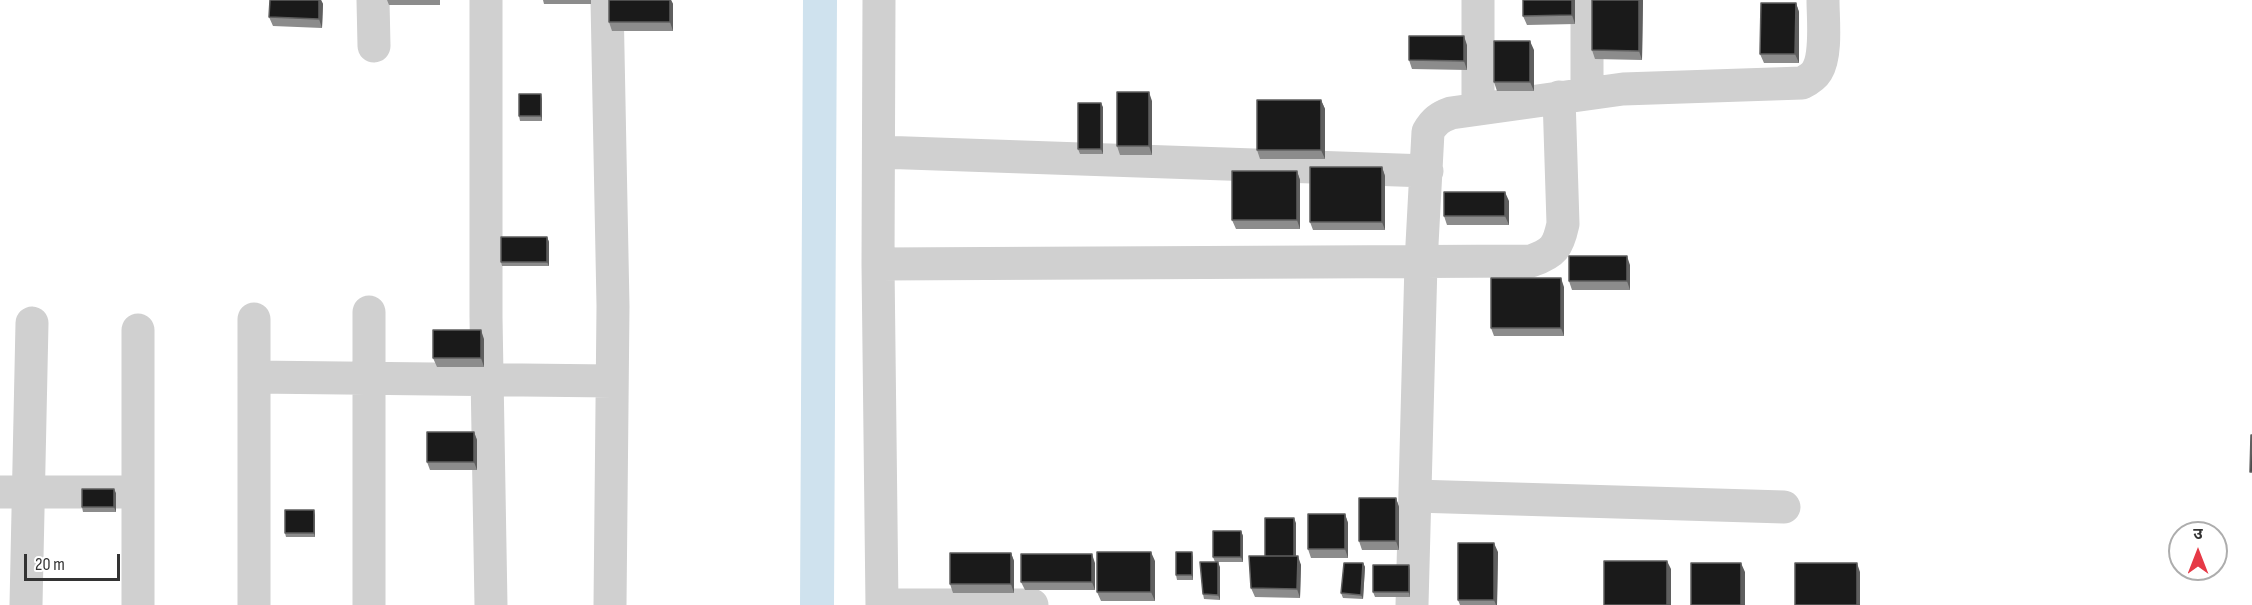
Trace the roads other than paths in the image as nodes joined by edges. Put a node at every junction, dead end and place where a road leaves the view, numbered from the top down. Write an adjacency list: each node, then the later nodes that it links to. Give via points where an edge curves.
1 (373, 0): 8 (street)
2 (486, 0): 21 (street)
3 (608, 0): 22 (street)
4 (879, 0): 11 (street)
5 (1478, 0): 10 (street)
6 (1587, 0): 9 (street)
7 (1823, 0): 9 (street, via 1820,61 1817,71 1802,83 1623,89)
8 (374, 46)
9 (1573, 95): 10 (street); 13 (street, via 1563,224 1558,243 1546,256 1531,261)
10 (1478, 109): 12 (street, via 1451,113 1433,123 1428,132)
11 (879, 152): 12 (street); 14 (street)
12 (1427, 171): 13 (street)
13 (1421, 263): 14 (street); 25 (street)
14 (878, 264): 34 (street)
15 (369, 312): 20 (street)
16 (254, 319): 19 (street)
17 (32, 322): 23 (street)
18 (138, 330): 24 (street)
19 (254, 377): 20 (street); 30 (street)
20 (369, 378): 21 (street); 31 (street)
21 (487, 381): 22 (street); 32 (street)
22 (612, 381): 33 (street)
23 (14, 492): 24 (street); 27 (street)
24 (138, 492): 29 (street)
25 (1415, 496): 26 (street); 36 (street)
26 (1784, 507)
27 (13, 568): 28 (street)
28 (26, 605)
29 (138, 605)
30 (254, 605)
31 (369, 605)
32 (491, 605)
33 (610, 605)
34 (882, 605): 35 (street)
35 (1032, 605)
36 (1412, 605)

